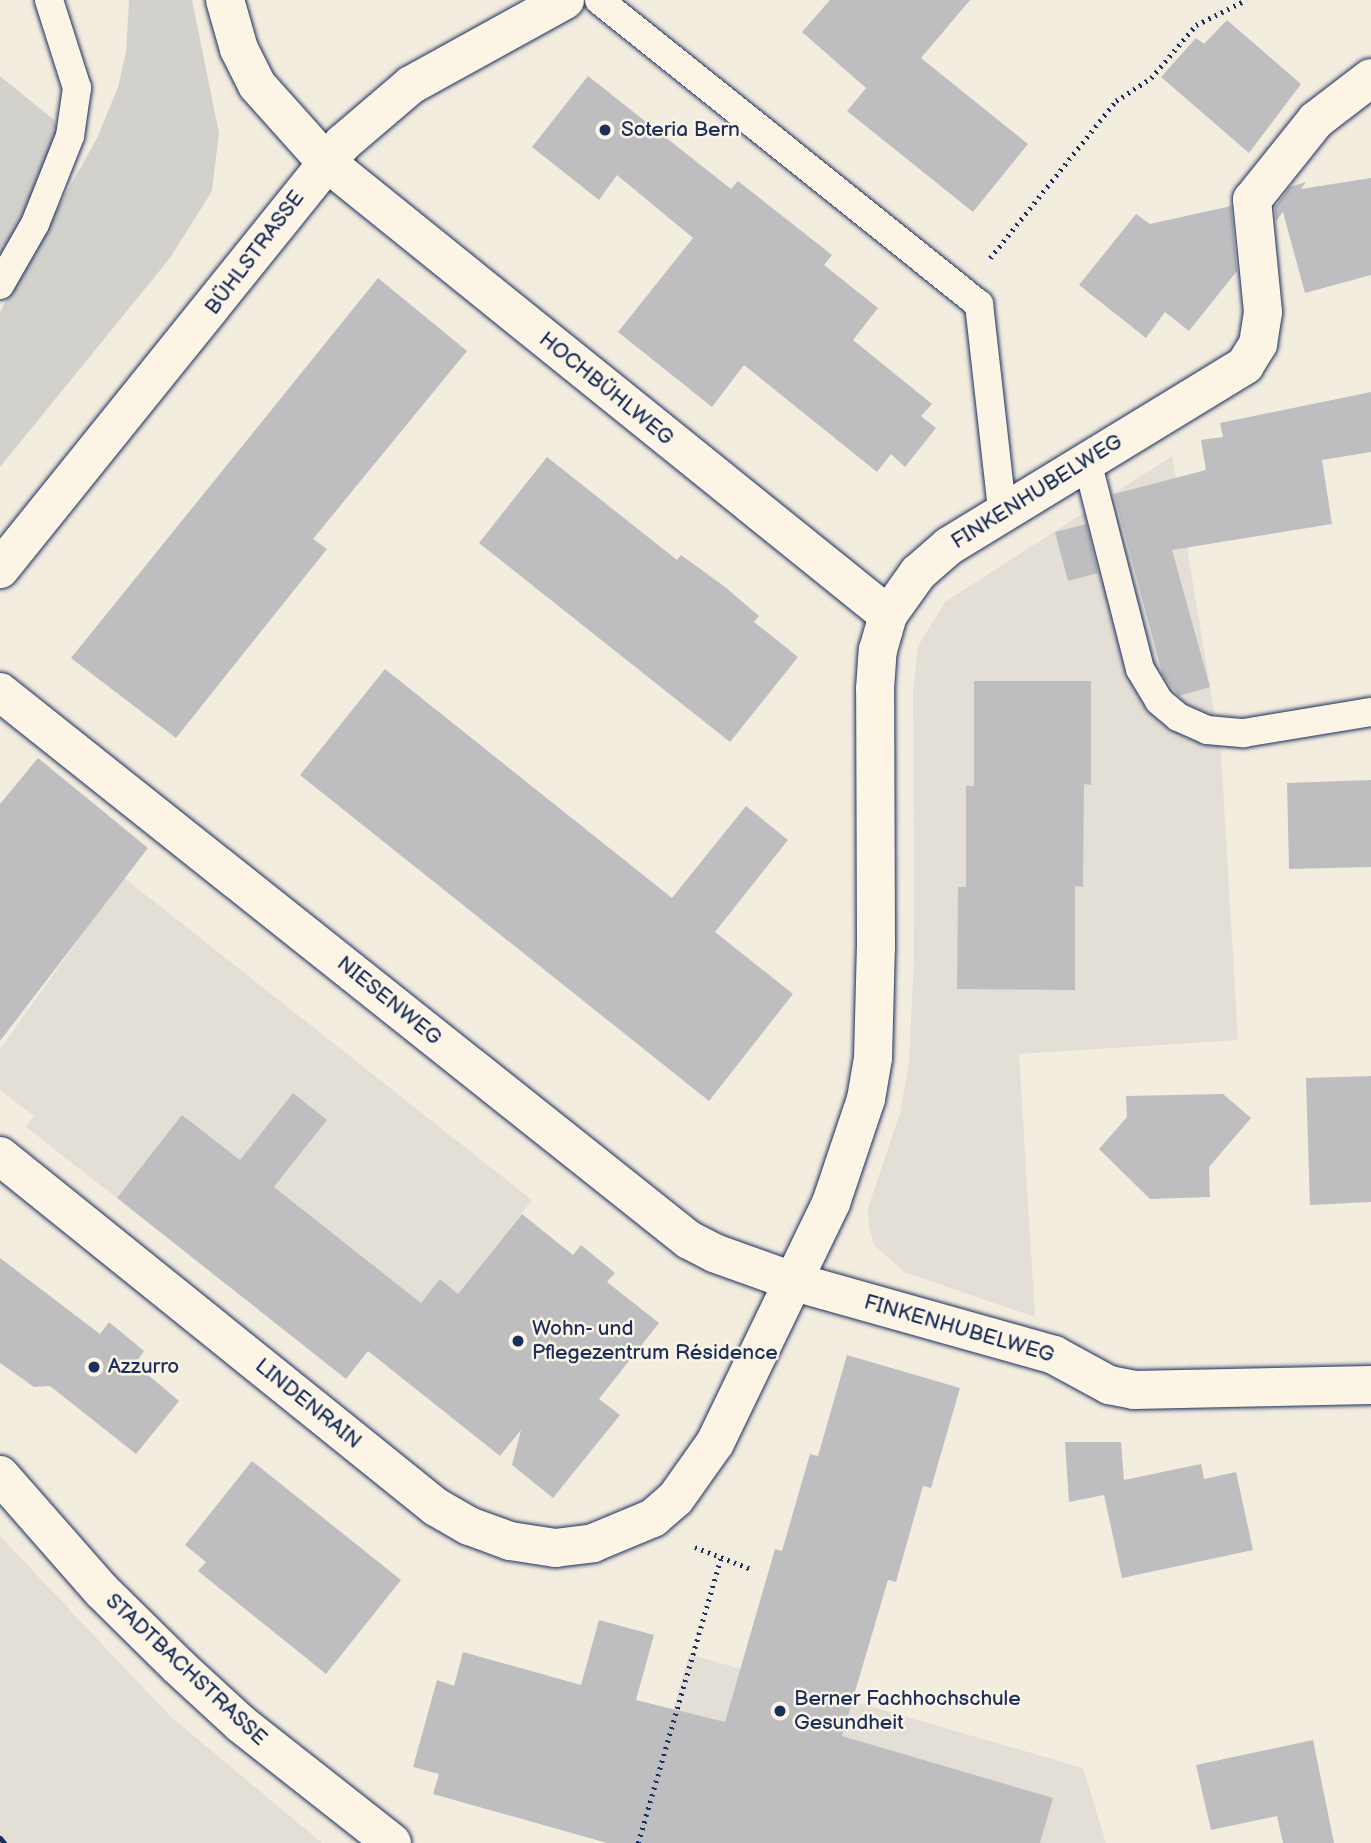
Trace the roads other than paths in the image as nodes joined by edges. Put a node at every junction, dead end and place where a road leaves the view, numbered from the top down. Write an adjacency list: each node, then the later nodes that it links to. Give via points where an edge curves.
1 (49, 0): 7 (lane, via 77,88 70,136 35,224)
2 (225, 0): 6 (street, HOCHBÜHLWEG, via 239,49 257,85)
3 (565, 0): 6 (street, BÜHLSTRASSE, via 411,85)
4 (599, 0): 9 (lane, via 964,291 981,310)
5 (1371, 78): 8 (street, FINKENHUBELWEG, via 1316,120 1252,200 1263,304 1252,356 1232,375)
6 (325, 161): 10 (street, BÜHLSTRASSE, via 219,303); 11 (street, HOCHBÜHLWEG)
7 (0, 285)
8 (1087, 461): 9 (street, FINKENHUBELWEG); 13 (lane, via 1140,670 1159,701 1178,717 1207,730 1244,733)
9 (1002, 510): 11 (street, FINKENHUBELWEG, via 932,560)
10 (0, 569)
11 (888, 615): 15 (street, FINKENHUBELWEG, via 875,689 873,1058 851,1149)
12 (0, 692): 15 (street, NIESENWEG, via 690,1240)
13 (1371, 712)
14 (0, 1156): 18 (street, LINDENRAIN, via 436,1507 469,1526 510,1541 555,1548 593,1543)
15 (795, 1282): 16 (street, FINKENHUBELWEG, via 1054,1356 1109,1385 1134,1390); 18 (street, FINKENHUBELWEG, via 715,1443 676,1498)
16 (1371, 1385)
17 (0, 1475): 19 (street, STADTBACHSTRASSE, via 102,1591 178,1666 250,1732)
18 (653, 1518)
19 (392, 1843)

